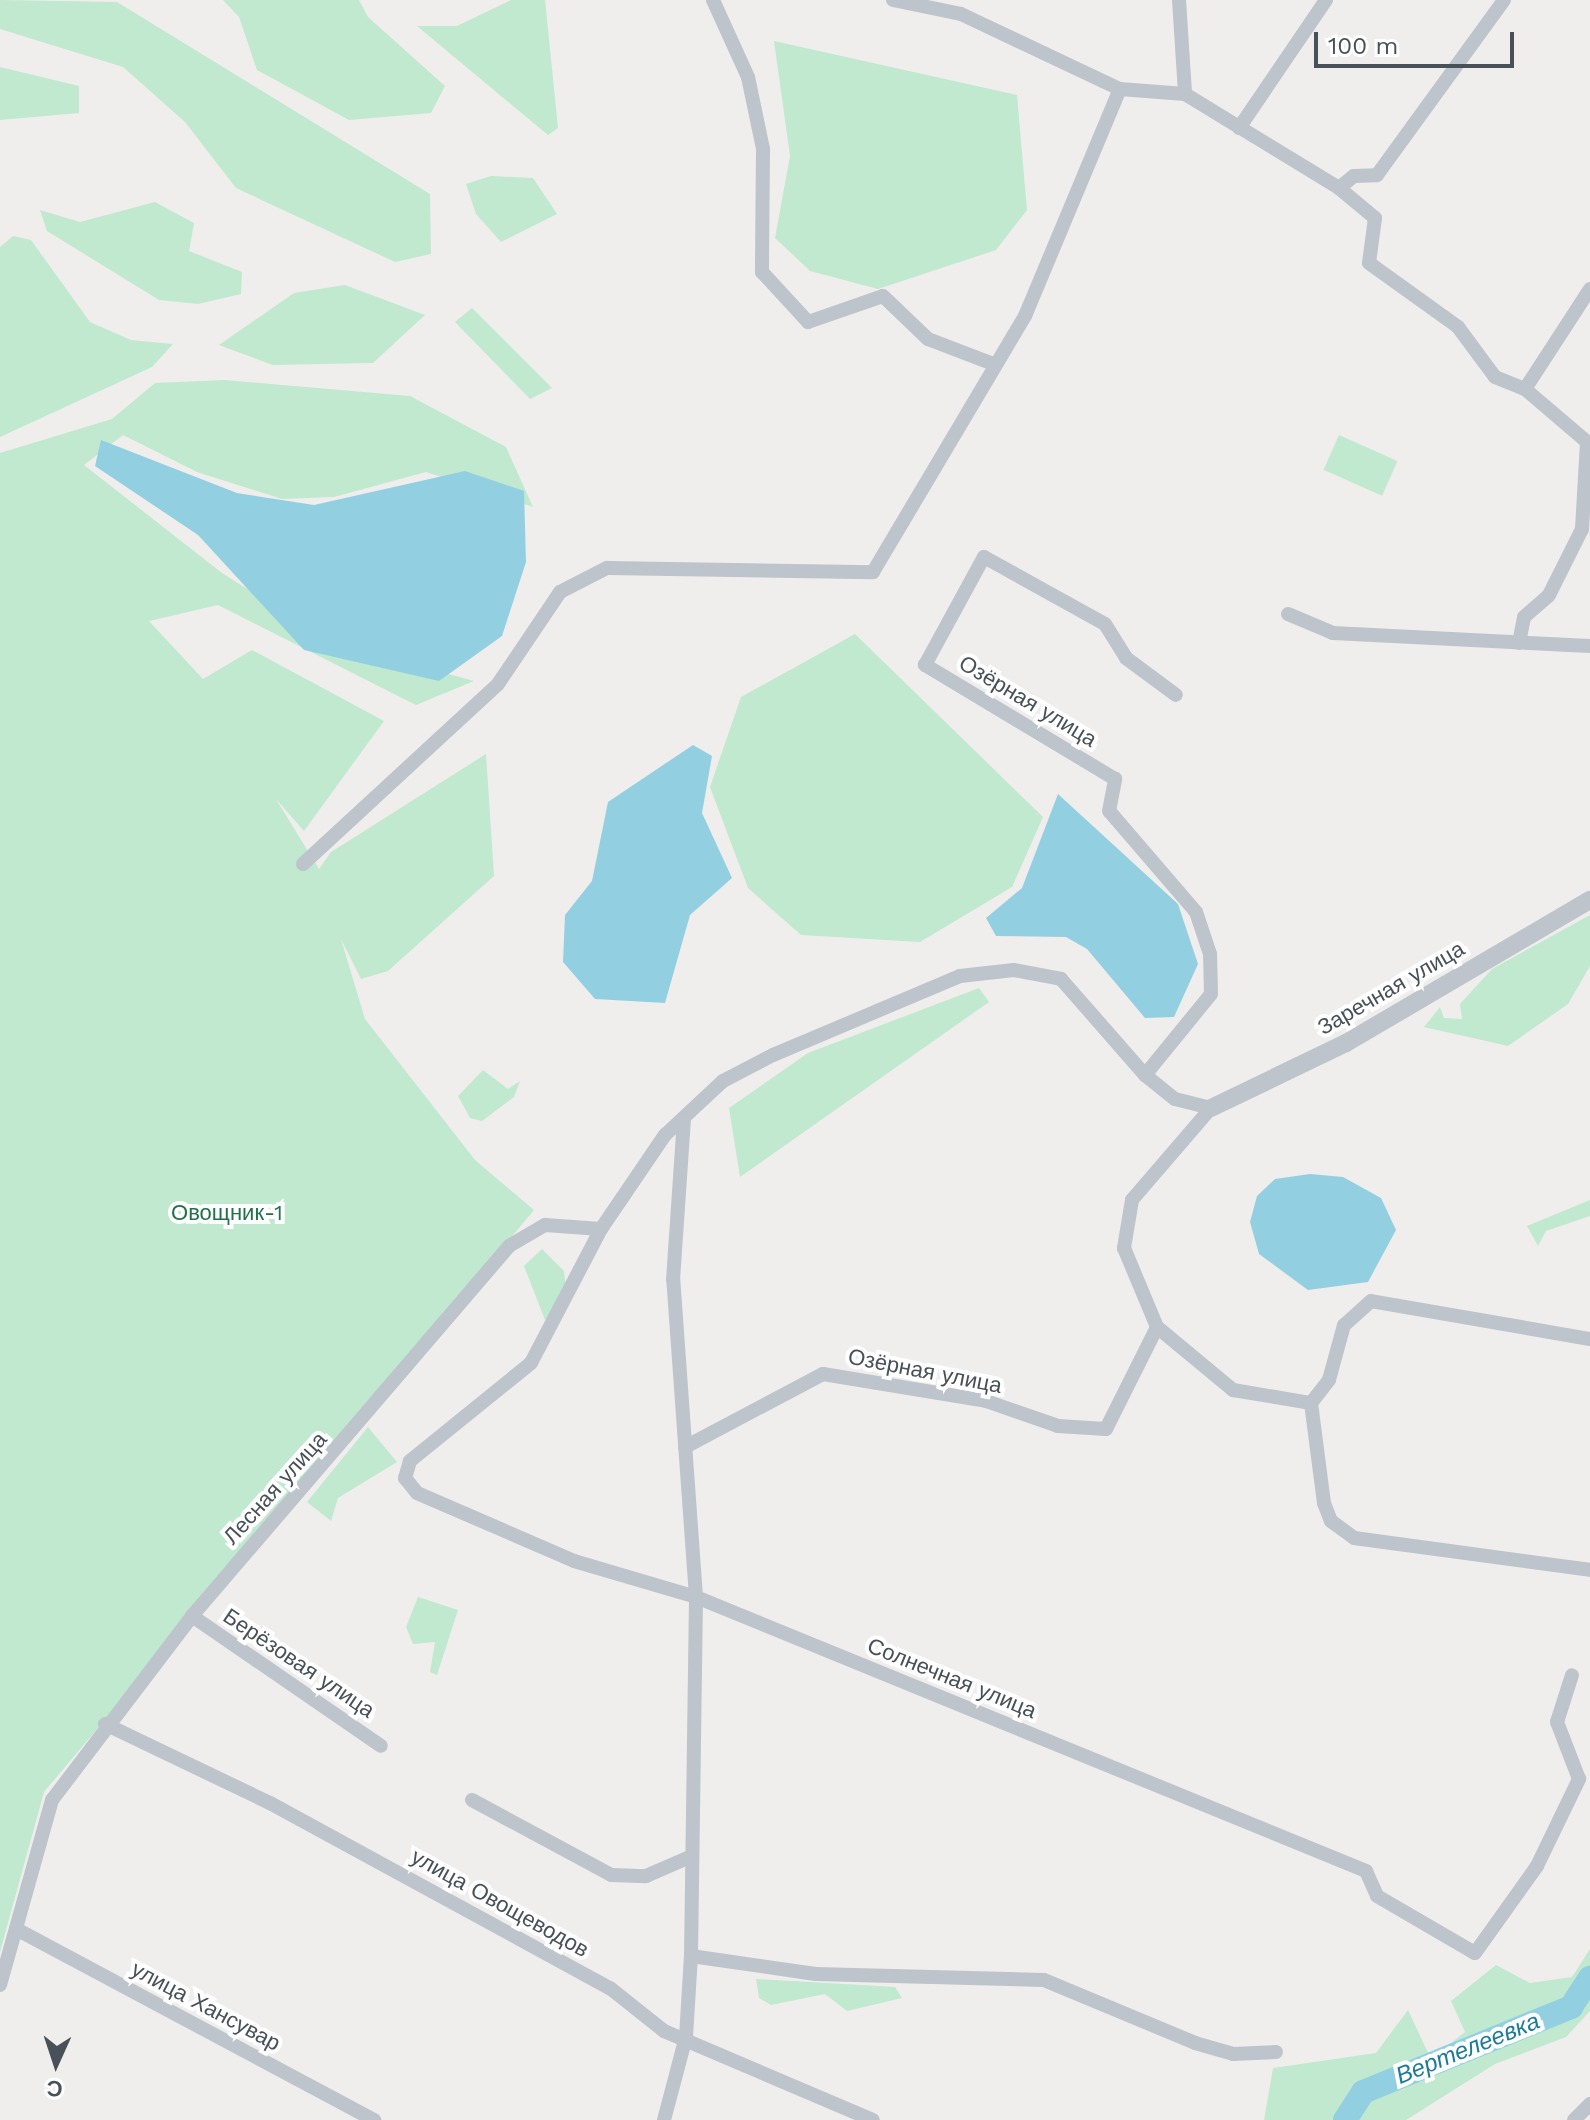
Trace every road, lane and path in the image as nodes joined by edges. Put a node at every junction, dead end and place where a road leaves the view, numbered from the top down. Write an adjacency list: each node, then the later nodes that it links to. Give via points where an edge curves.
1 (713, 0): 12 (street, via 748,77 763,149 762,272 808,322 883,296 928,339)
2 (893, 0): 6 (street)
3 (1179, 0): 8 (street)
4 (1326, 0): 9 (street)
5 (1504, 0): 10 (street, via 1377,175 1354,176)
6 (960, 7): 7 (street)
7 (1120, 89): 8 (street); 12 (street, via 1025,316)
8 (1185, 94): 9 (street)
9 (1239, 128): 10 (street)
10 (1339, 188): 13 (street, via 1375,218 1369,263 1458,327 1495,377)
11 (1590, 289): 13 (street)
12 (993, 364): 19 (street, via 873,572 607,568 560,592 498,684)
13 (1525, 389): 14 (street)
14 (1588, 441): 16 (street, via 1582,529 1549,595 1524,617)
15 (1288, 614): 16 (street, via 1333,633)
16 (1519, 643): 17 (street)
17 (1590, 646)
18 (1176, 695): 21 (street, Озёрная улица, via 1126,658 1105,624 984,557 925,665 1115,779 1109,811 1196,912 1210,954 1211,994)
19 (303, 864)
20 (1590, 900): 22 (street, Заречная улица, via 1346,1043)
21 (1145, 1075): 22 (street, via 1175,1099); 23 (street, via 1061,979 1014,970 960,976 773,1055 723,1081)
22 (1211, 1108): 25 (street, via 1132,1200 1124,1248)
23 (684, 1119): 24 (street, via 665,1135); 28 (street, via 673,1280)
24 (601, 1229): 30 (street, Солнечная улица, via 531,1363 410,1461 405,1478 417,1493 574,1561); 31 (street, Лесная улица, via 545,1225 509,1246)
25 (1157, 1327): 27 (street, via 1233,1390); 28 (street, Озёрная улица, via 1106,1429 1058,1426 986,1401 823,1374)
26 (1590, 1339): 27 (street, via 1371,1301 1344,1325 1329,1380)
27 (1311, 1403): 29 (street, via 1324,1503 1331,1521 1354,1538)
28 (685, 1447): 30 (street)
29 (1590, 1570)
30 (696, 1597): 32 (street, Солнечная улица, via 1366,1871 1377,1896 1475,1953 1537,1866 1579,1779 1557,1722); 36 (street)
31 (192, 1616): 33 (street, Лесная улица); 34 (street, Берёзовая улица)
32 (1572, 1675)
33 (105, 1724): 37 (street, Лесная улица, via 52,1800); 40 (street, улица Овощеводов, via 297,1818)
34 (381, 1746)
35 (472, 1800): 36 (street, via 611,1875 646,1876)
36 (690, 1857): 38 (street)
37 (18, 1930): 39 (street, Лесная улица); 43 (street, улица Хансувар)
38 (691, 1956): 40 (street); 41 (street, via 816,1974 1044,1980 1195,2043 1233,2054)
39 (0, 1985)
40 (686, 2037): 44 (street); 45 (street, улица Овощеводов)
41 (1276, 2052)
42 (1590, 2104): 46 (street)
43 (374, 2120)
44 (664, 2120)
45 (873, 2120)
46 (1574, 2120)

